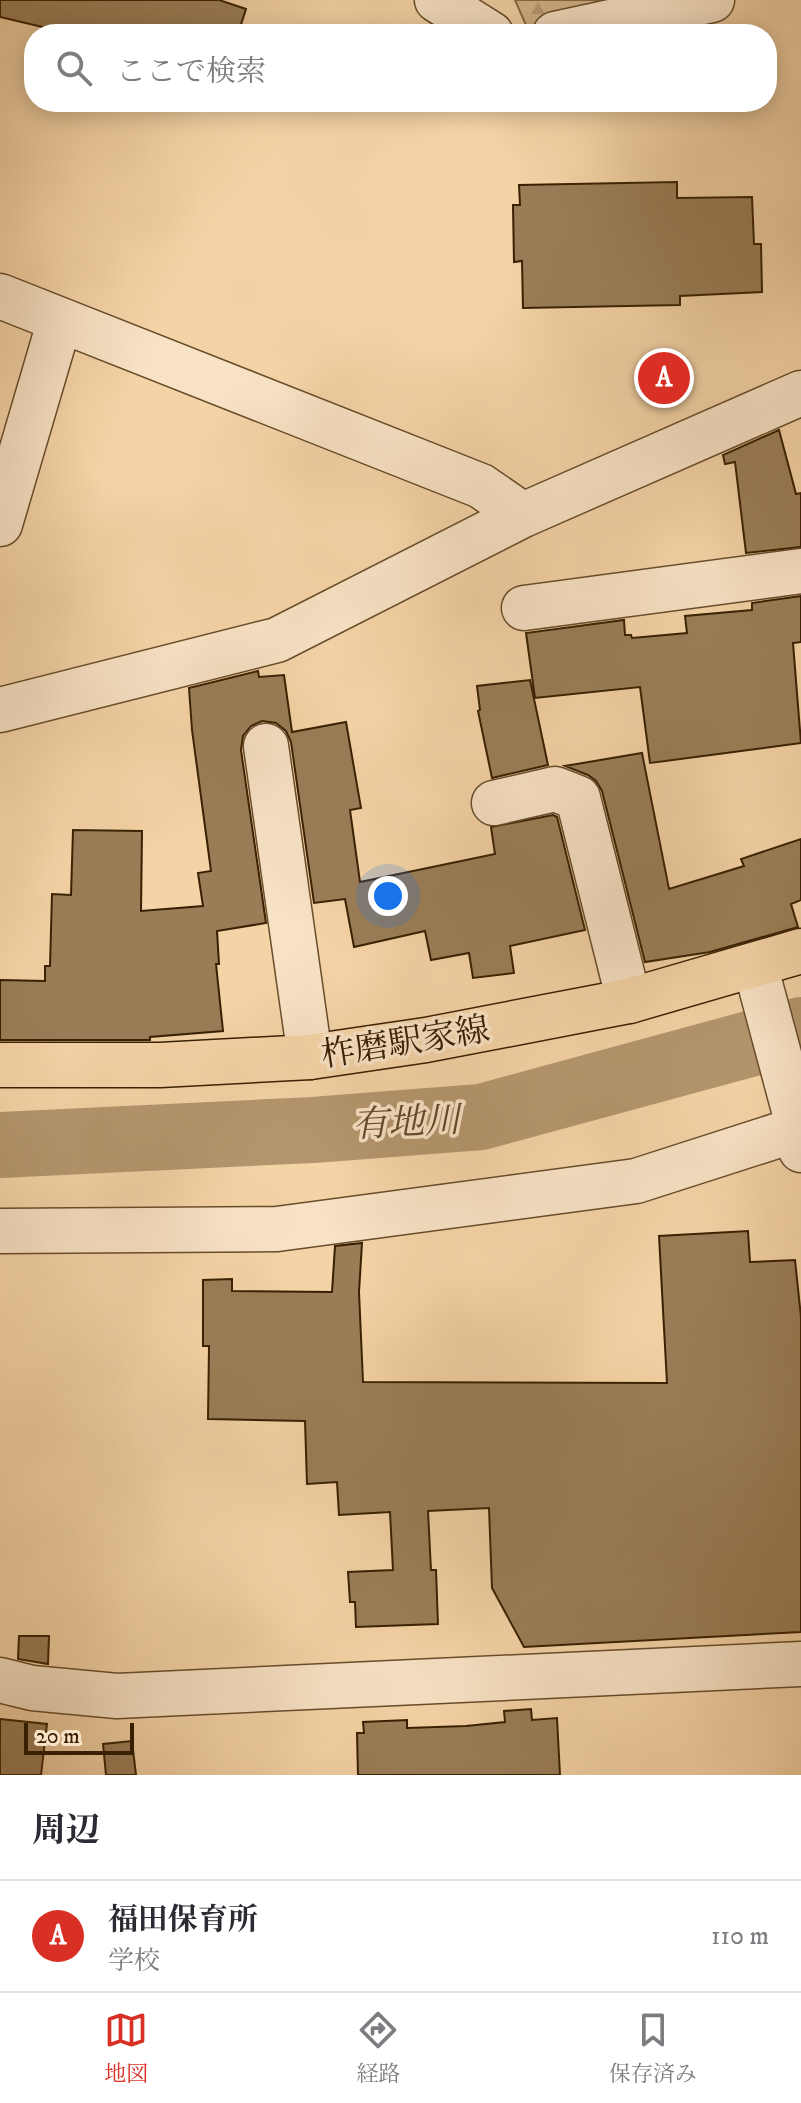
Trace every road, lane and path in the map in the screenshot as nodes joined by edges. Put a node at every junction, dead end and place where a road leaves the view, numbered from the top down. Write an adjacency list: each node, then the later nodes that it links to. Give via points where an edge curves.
1 (437, 0): 3 (street)
2 (712, 0): 4 (street)
3 (475, 24)
4 (601, 24)
5 (0, 296): 6 (street)
6 (60, 320): 8 (street, via 481,486); 9 (street)
7 (801, 393): 8 (street)
8 (523, 515): 12 (street, via 277,640)
9 (0, 524)
10 (801, 571): 11 (street)
11 (524, 608)
12 (0, 710)
13 (266, 746): 18 (street)
14 (494, 803): 17 (street, via 555,789 578,798)
15 (801, 951): 16 (main road, 柞磨駅家線)
16 (755, 965): 17 (main road, 柞磨駅家線); 20 (street)
17 (629, 1001): 18 (main road, 柞磨駅家線)
18 (310, 1057): 19 (main road, 柞磨駅家線, via 160,1065)
19 (0, 1065)
20 (800, 1135): 21 (street, via 636,1181 277,1229)
21 (0, 1231)
22 (801, 1664): 23 (street, via 117,1696)
23 (0, 1680)

